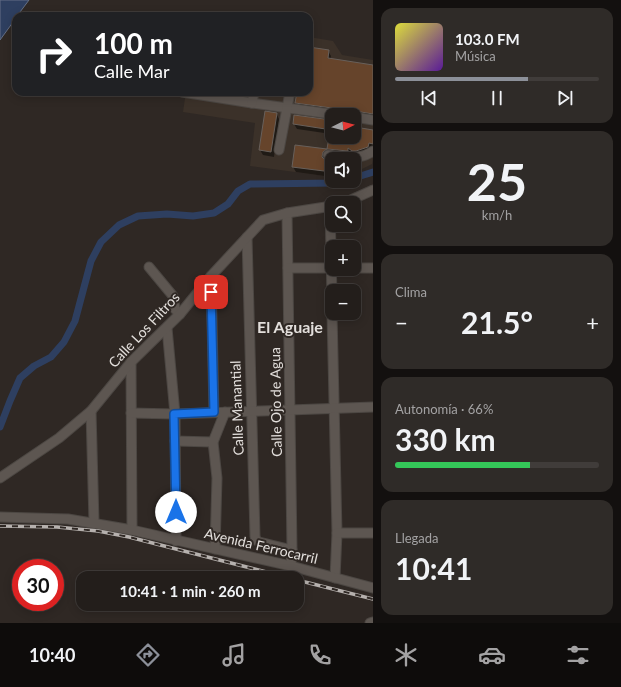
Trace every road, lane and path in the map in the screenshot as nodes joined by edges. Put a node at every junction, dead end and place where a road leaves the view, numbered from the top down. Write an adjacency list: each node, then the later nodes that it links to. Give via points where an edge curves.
1 (207, 96): 4 (street)
2 (253, 96): 4 (street)
3 (289, 96): 5 (street)
4 (252, 103): 5 (street)
5 (286, 107): 6 (street); 9 (street)
6 (325, 113)
7 (361, 118): 8 (street)
8 (373, 120)
9 (279, 150)
10 (373, 151): 11 (street)
11 (361, 156)
12 (373, 190): 13 (street)
13 (360, 196)
14 (325, 207): 15 (street, Calle Los Filtros)
15 (286, 213): 16 (street, Calle Los Filtros, via 263,220); 18 (street, Calle Ojo de Agua)
16 (247, 237): 22 (street, Calle Los Filtros); 31 (street, Calle Manantial)
17 (149, 267): 23 (street, via 174,296 175,309)
18 (288, 268): 19 (street); 29 (street, Calle Ojo de Agua)
19 (325, 268)
20 (361, 268): 21 (street)
21 (373, 268)
22 (211, 276): 23 (street, Calle Los Filtros); 32 (street)
23 (180, 314): 25 (street, Calle Los Filtros)
24 (332, 320): 28 (street)
25 (167, 328): 26 (street, Calle Los Filtros); 35 (street)
26 (132, 362): 30 (street, Calle Los Filtros); 34 (street)
27 (373, 407): 28 (street)
28 (335, 408): 29 (street); 42 (street)
29 (290, 410): 31 (street); 46 (street, Calle Ojo de Agua)
30 (91, 411): 38 (street, Calle Los Filtros, via 59,438); 40 (street)
31 (250, 411): 33 (street); 46 (street, Calle Manantial, via 256,540)
32 (214, 412): 33 (street); 35 (street)
33 (225, 412): 37 (street)
34 (131, 413): 35 (street); 41 (street)
35 (174, 414): 36 (street)
36 (175, 441): 37 (street); 44 (street)
37 (214, 442): 45 (street, via 217,478)
38 (0, 478)
39 (0, 516): 40 (street, Avenida Ferrocarril, via 68,519)
40 (94, 523): 41 (street, Avenida Ferrocarril)
41 (132, 530): 44 (street, Avenida Ferrocarril)
42 (337, 533): 43 (street); 48 (street)
43 (373, 533)
44 (176, 541): 45 (street, Avenida Ferrocarril)
45 (215, 549): 47 (street, Avenida Ferrocarril)
46 (292, 550): 47 (street, Calle Ojo de Agua)
47 (291, 566): 48 (street, Avenida Ferrocarril)
48 (336, 578): 49 (street, Avenida Ferrocarril)
49 (373, 588)

